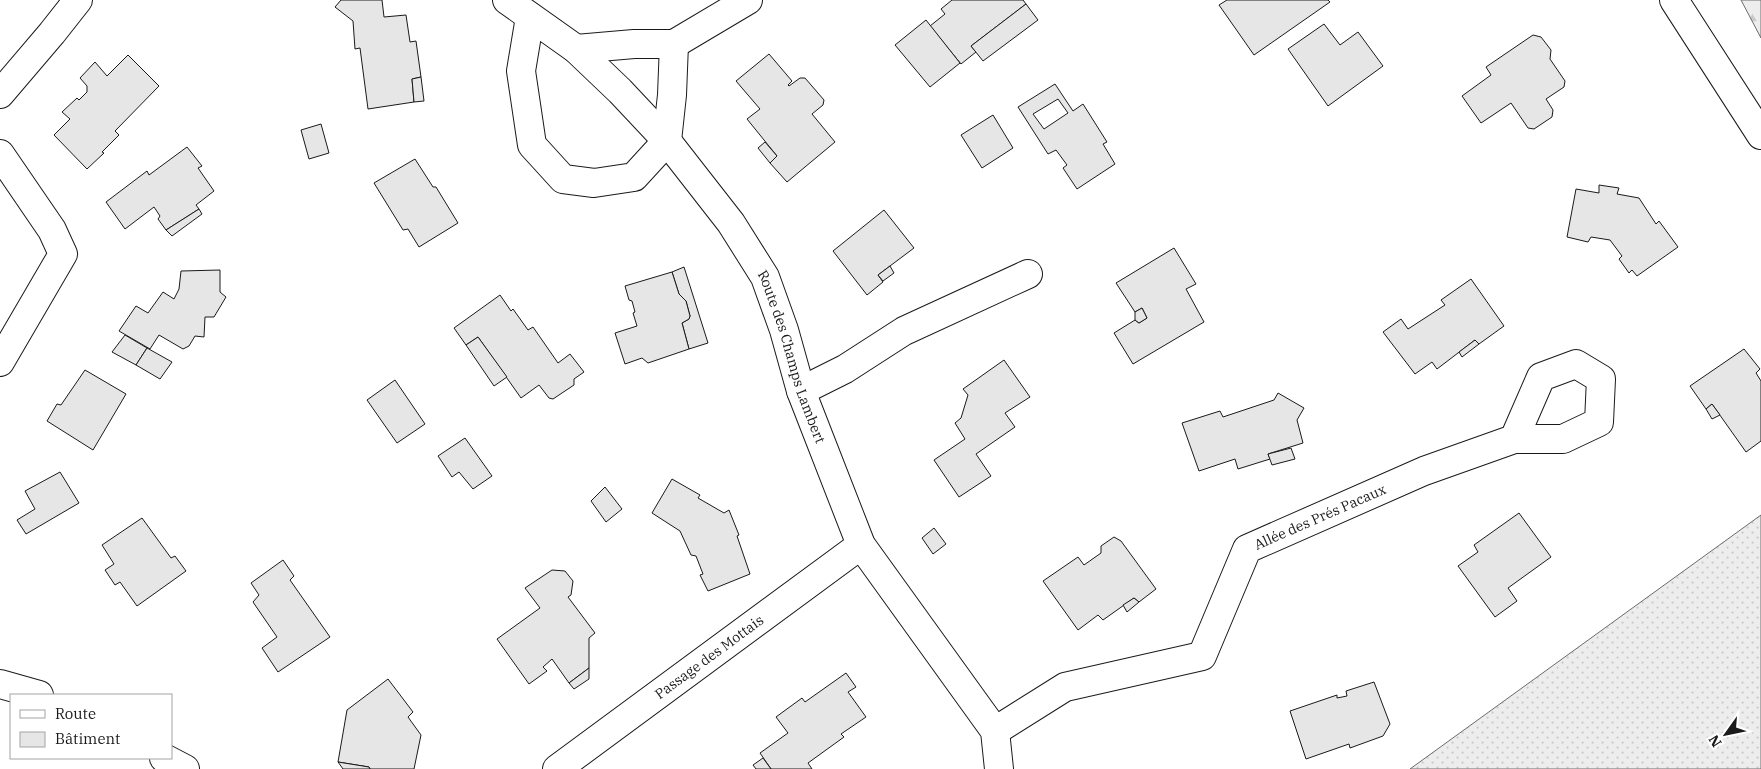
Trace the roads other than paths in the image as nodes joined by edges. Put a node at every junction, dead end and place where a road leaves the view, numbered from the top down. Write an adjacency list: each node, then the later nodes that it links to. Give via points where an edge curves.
1 (78, 0): 8 (street)
2 (507, 0): 5 (street, Route des Champs Lambert)
3 (748, 0): 6 (street)
4 (1674, 0): 9 (street)
5 (530, 17): 7 (street, Route des Champs Lambert); 10 (street, via 521,71 532,145 563,180 594,183 634,177)
6 (674, 44): 7 (street); 10 (street)
7 (576, 49): 10 (street, Route des Champs Lambert)
8 (0, 94)
9 (1761, 135)
10 (667, 141): 14 (street, Route des Champs Lambert, via 731,223 765,277)
11 (0, 154): 13 (street, via 52,230 63,254)
12 (1028, 274): 14 (street, via 904,331 845,369)
13 (0, 362)
14 (801, 391): 16 (street, Route des Champs Lambert)
15 (1514, 439): 19 (street, Allée des Prés Pacaux, via 1424,471 1247,549 1202,656 1065,686)
16 (861, 545): 19 (street, Route des Champs Lambert); 22 (street, Passage des Mottais)
17 (0, 684): 18 (street)
18 (35, 694)
19 (995, 731): 23 (street, Route des Champs Lambert)
20 (166, 759): 21 (street)
21 (185, 769)
22 (557, 769)
23 (999, 769)

